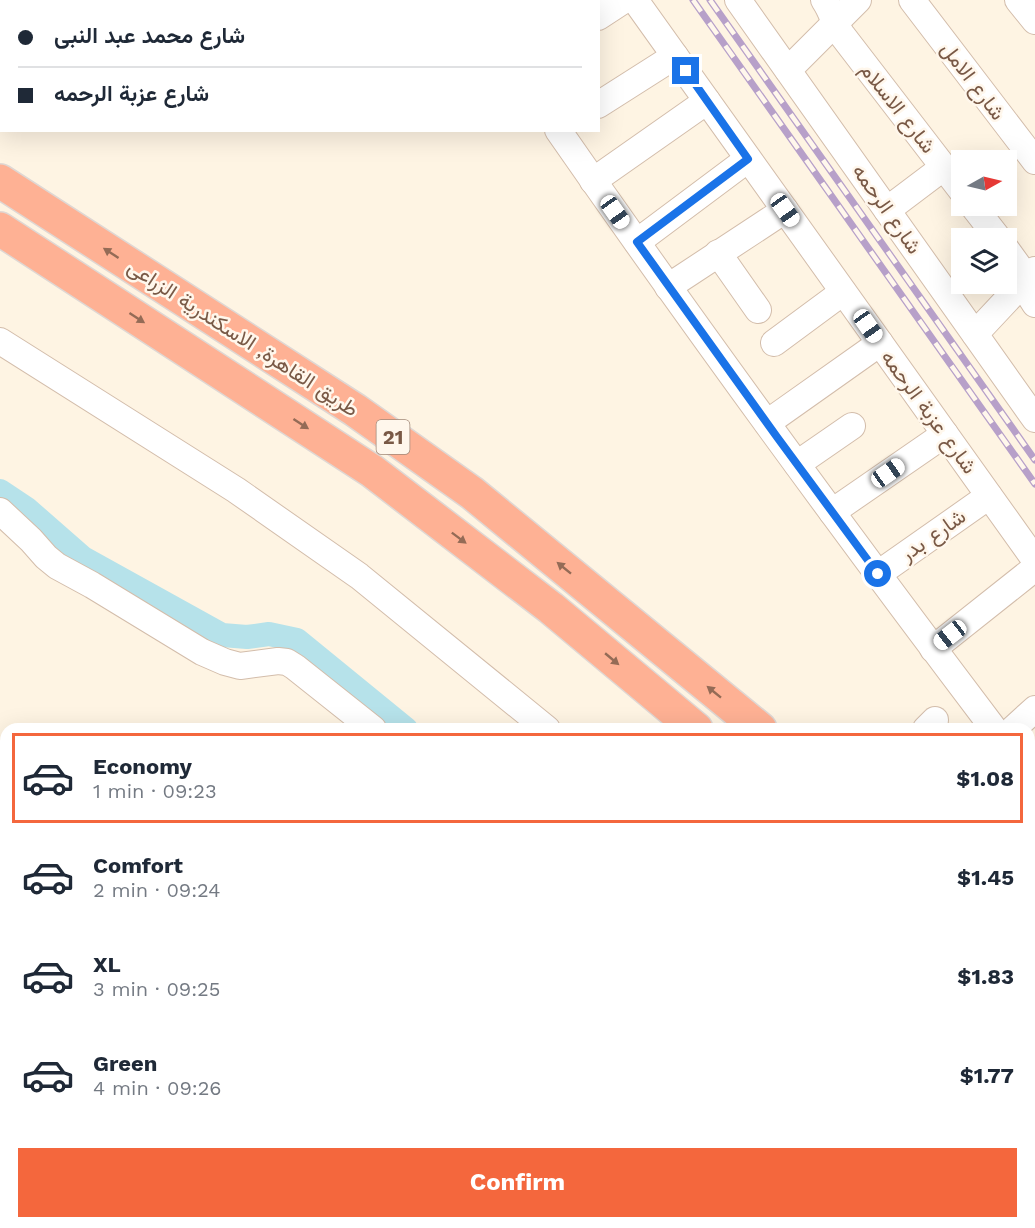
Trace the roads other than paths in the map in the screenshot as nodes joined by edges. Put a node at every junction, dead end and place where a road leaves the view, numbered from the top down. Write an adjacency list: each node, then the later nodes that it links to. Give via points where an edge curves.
1 (624, 0): 8 (street)
2 (635, 0): 11 (street, شارع عزبة الرحمه)
3 (738, 0): 12 (street, شارع الرحمه)
4 (824, 0): 10 (street, شارع الاسلام)
5 (858, 0): 10 (street)
6 (912, 0): 17 (street, شارع الامل)
7 (1018, 0): 9 (street)
8 (600, 16)
9 (1035, 21)
10 (835, 24): 12 (street); 18 (street, شارع الاسلام)
11 (675, 56): 13 (street, شارع عزبة الرحمه); 14 (street)
12 (788, 70): 23 (street, شارع الرحمه)
13 (707, 101): 16 (street, شارع عزبة الرحمه); 21 (street)
14 (600, 104)
15 (560, 132): 21 (street)
16 (748, 159): 22 (street, شارع عزبة الرحمه); 27 (street)
17 (1035, 161)
18 (944, 167): 19 (street, شارع الاسلام); 23 (street)
19 (951, 176)
20 (0, 181): 55 (highway, طريق القاهرة, الاسكندرية الزراعى / 21, one-way to 20, via 472,493 355,410)
21 (593, 181): 27 (street)
22 (785, 210): 28 (street); 32 (street, شارع عزبة الرحمه)
23 (887, 210): 35 (street, شارع الرحمه)
24 (981, 216): 25 (street)
25 (990, 228)
26 (0, 229): 54 (highway, طريق القاهرة, الاسكندرية الزراعى / 21, one-way to 54, via 372,471 551,608)
27 (637, 242): 31 (street)
28 (718, 254): 31 (street); 34 (street)
29 (1017, 263): 30 (street)
30 (1030, 275): 33 (street, via 1028,293); 35 (street)
31 (668, 286): 40 (street)
32 (843, 292): 37 (street); 38 (street, شارع عزبة الرحمه)
33 (1035, 304)
34 (758, 310)
35 (975, 334): 39 (street, شارع الرحمه)
36 (0, 341): 53 (street, via 236,490 360,576)
37 (774, 343)
38 (880, 343): 40 (street); 42 (street, شارع عزبة الرحمه)
39 (1035, 419)
40 (767, 423): 43 (street)
41 (852, 426): 43 (street)
42 (945, 434): 44 (street, شارع عزبة الرحمه); 46 (street)
43 (797, 464): 46 (street)
44 (989, 496): 47 (street, شارع عزبة الرحمه); 49 (street, شارع بدر)
45 (0, 511): 52 (street, via 57,566 202,652 240,666 286,662)
46 (832, 512): 49 (street)
47 (1035, 560)
48 (1035, 568): 50 (street)
49 (878, 574): 50 (street)
50 (933, 649): 56 (street)
51 (1035, 708): 57 (street)
52 (366, 723)
53 (540, 723)
54 (689, 723)
55 (753, 723)
56 (989, 723)
57 (1019, 723)

